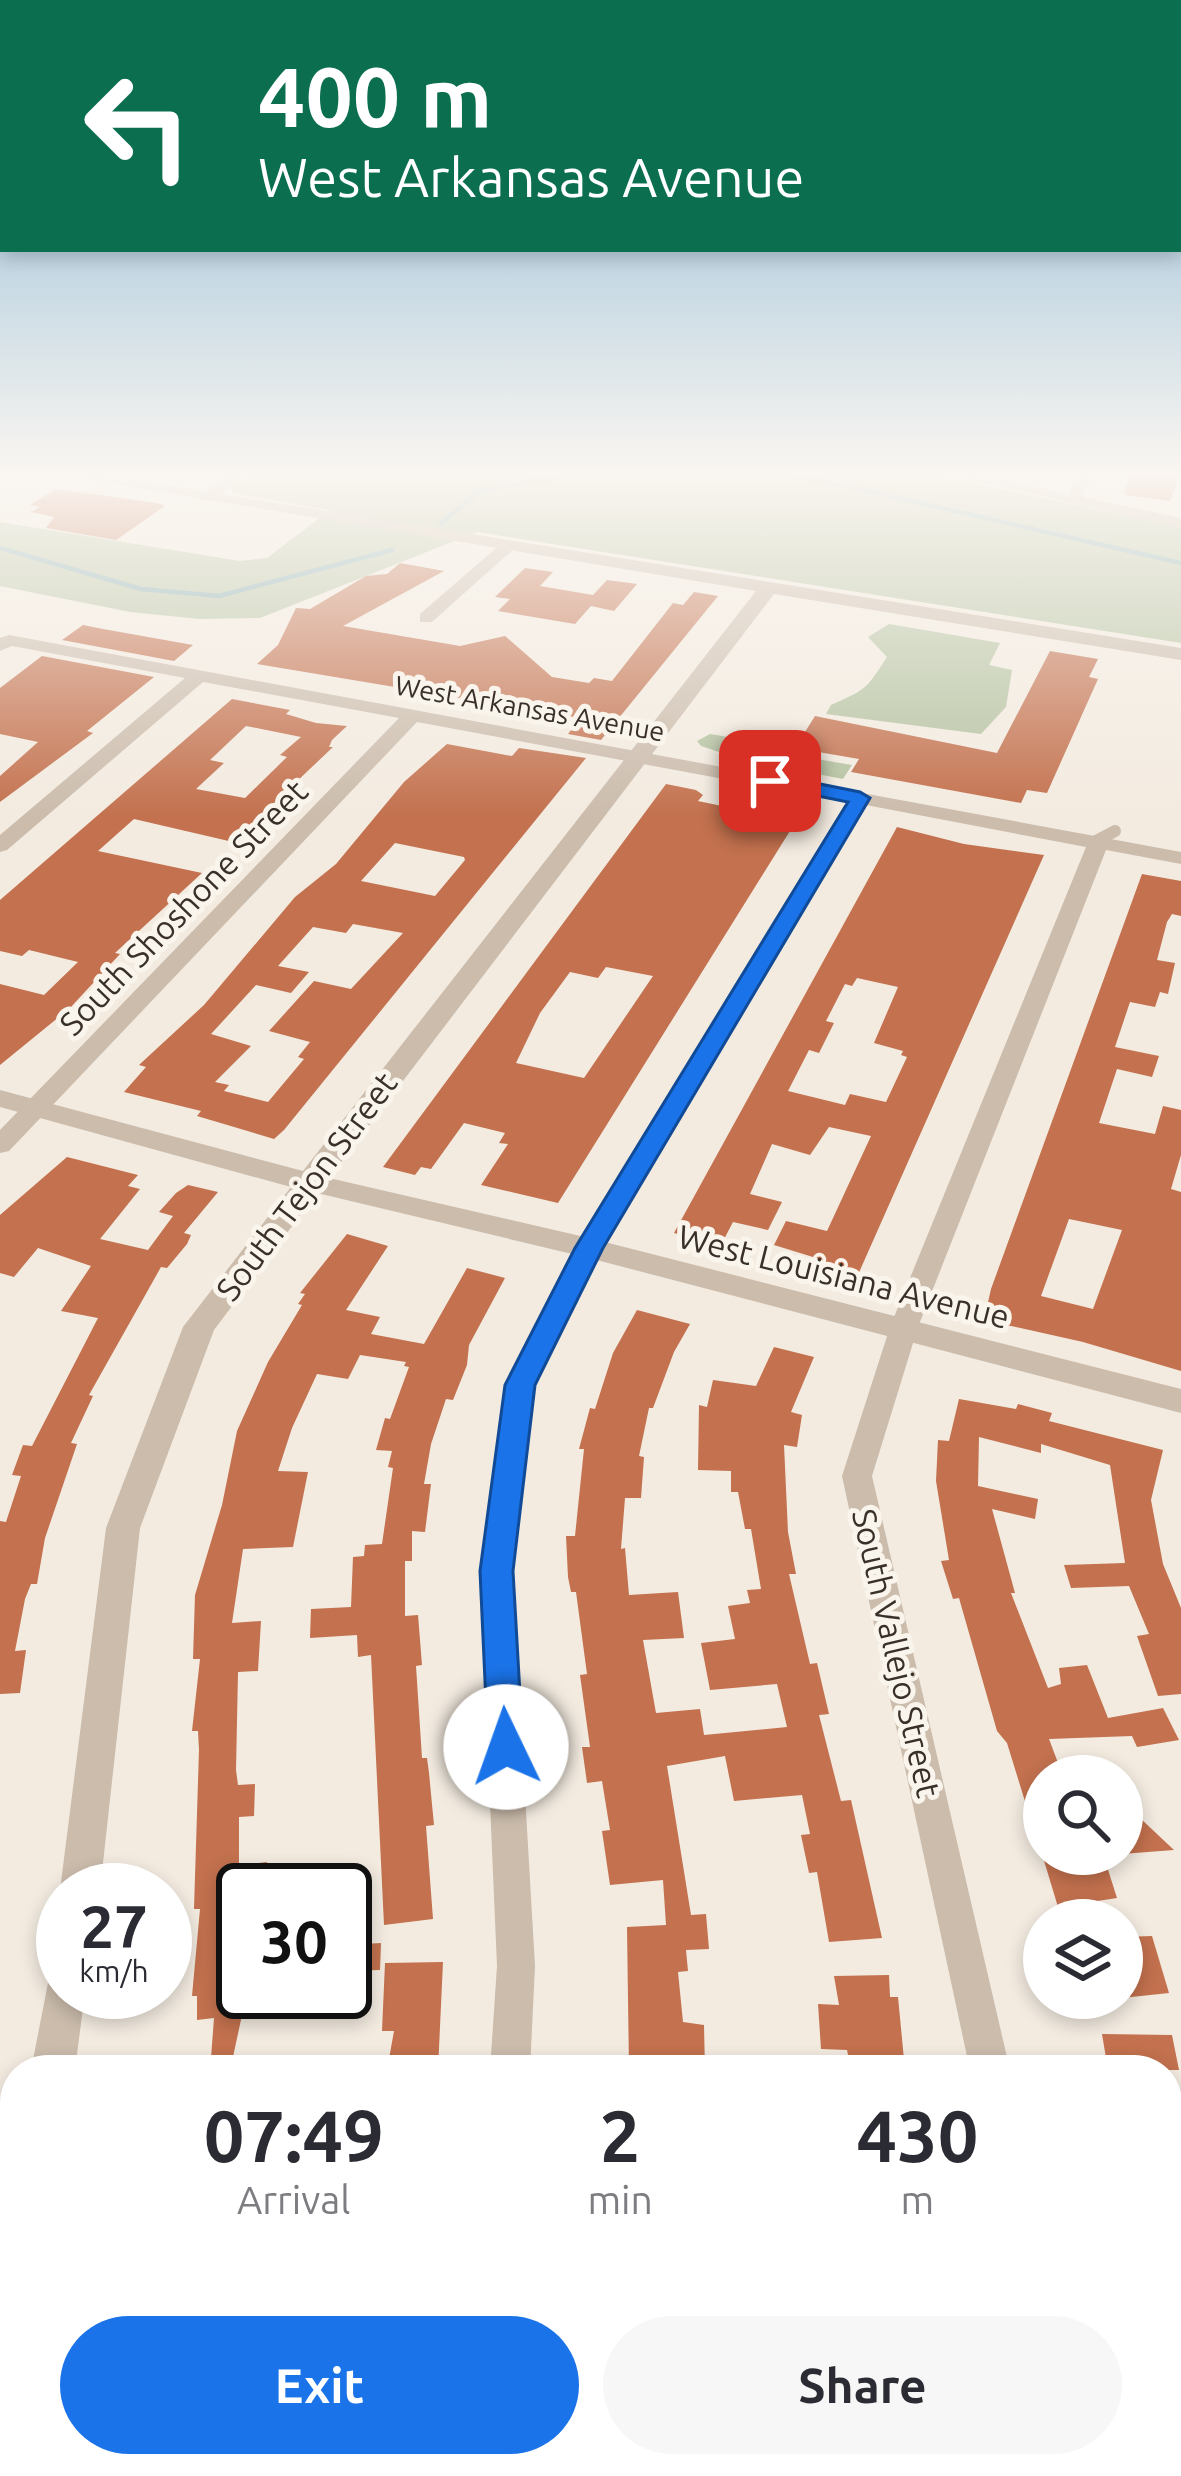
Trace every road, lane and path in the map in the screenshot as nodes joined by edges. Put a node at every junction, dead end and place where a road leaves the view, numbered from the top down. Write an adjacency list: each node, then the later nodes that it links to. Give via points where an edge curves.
1 (463, 586): 4 (street)
2 (754, 586): 3 (street)
3 (769, 588): 6 (street); 9 (street, South Tejon Street)
4 (426, 618)
5 (5, 643): 7 (street, West Arkansas Avenue)
6 (1181, 655)
7 (201, 674): 8 (street, West Arkansas Avenue); 12 (street)
8 (414, 714): 9 (street, West Arkansas Avenue); 15 (street, South Shoshone Street)
9 (636, 755): 10 (street, West Arkansas Avenue); 17 (street, South Tejon Street)
10 (860, 798): 11 (street, West Arkansas Avenue); 18 (street)
11 (1102, 838): 13 (street, West Arkansas Avenue); 19 (street, South Vallejo Street)
12 (0, 846)
13 (1181, 858)
14 (0, 1098): 15 (street, West Louisiana Avenue)
15 (38, 1107): 16 (street, South Shoshone Street); 17 (street, West Louisiana Avenue)
16 (0, 1145)
17 (308, 1182): 18 (street, West Louisiana Avenue); 21 (street, South Tejon Street, via 199,1327 123,1528)
18 (589, 1248): 19 (street, West Louisiana Avenue); 24 (street, via 520,1385 496,1571 517,1966)
19 (904, 1327): 20 (street, West Louisiana Avenue); 25 (street, South Vallejo Street, via 857,1476)
20 (1181, 1401)
21 (83, 1863)
22 (60, 2019): 23 (street)
23 (54, 2055)
24 (511, 2055)
25 (987, 2055)

